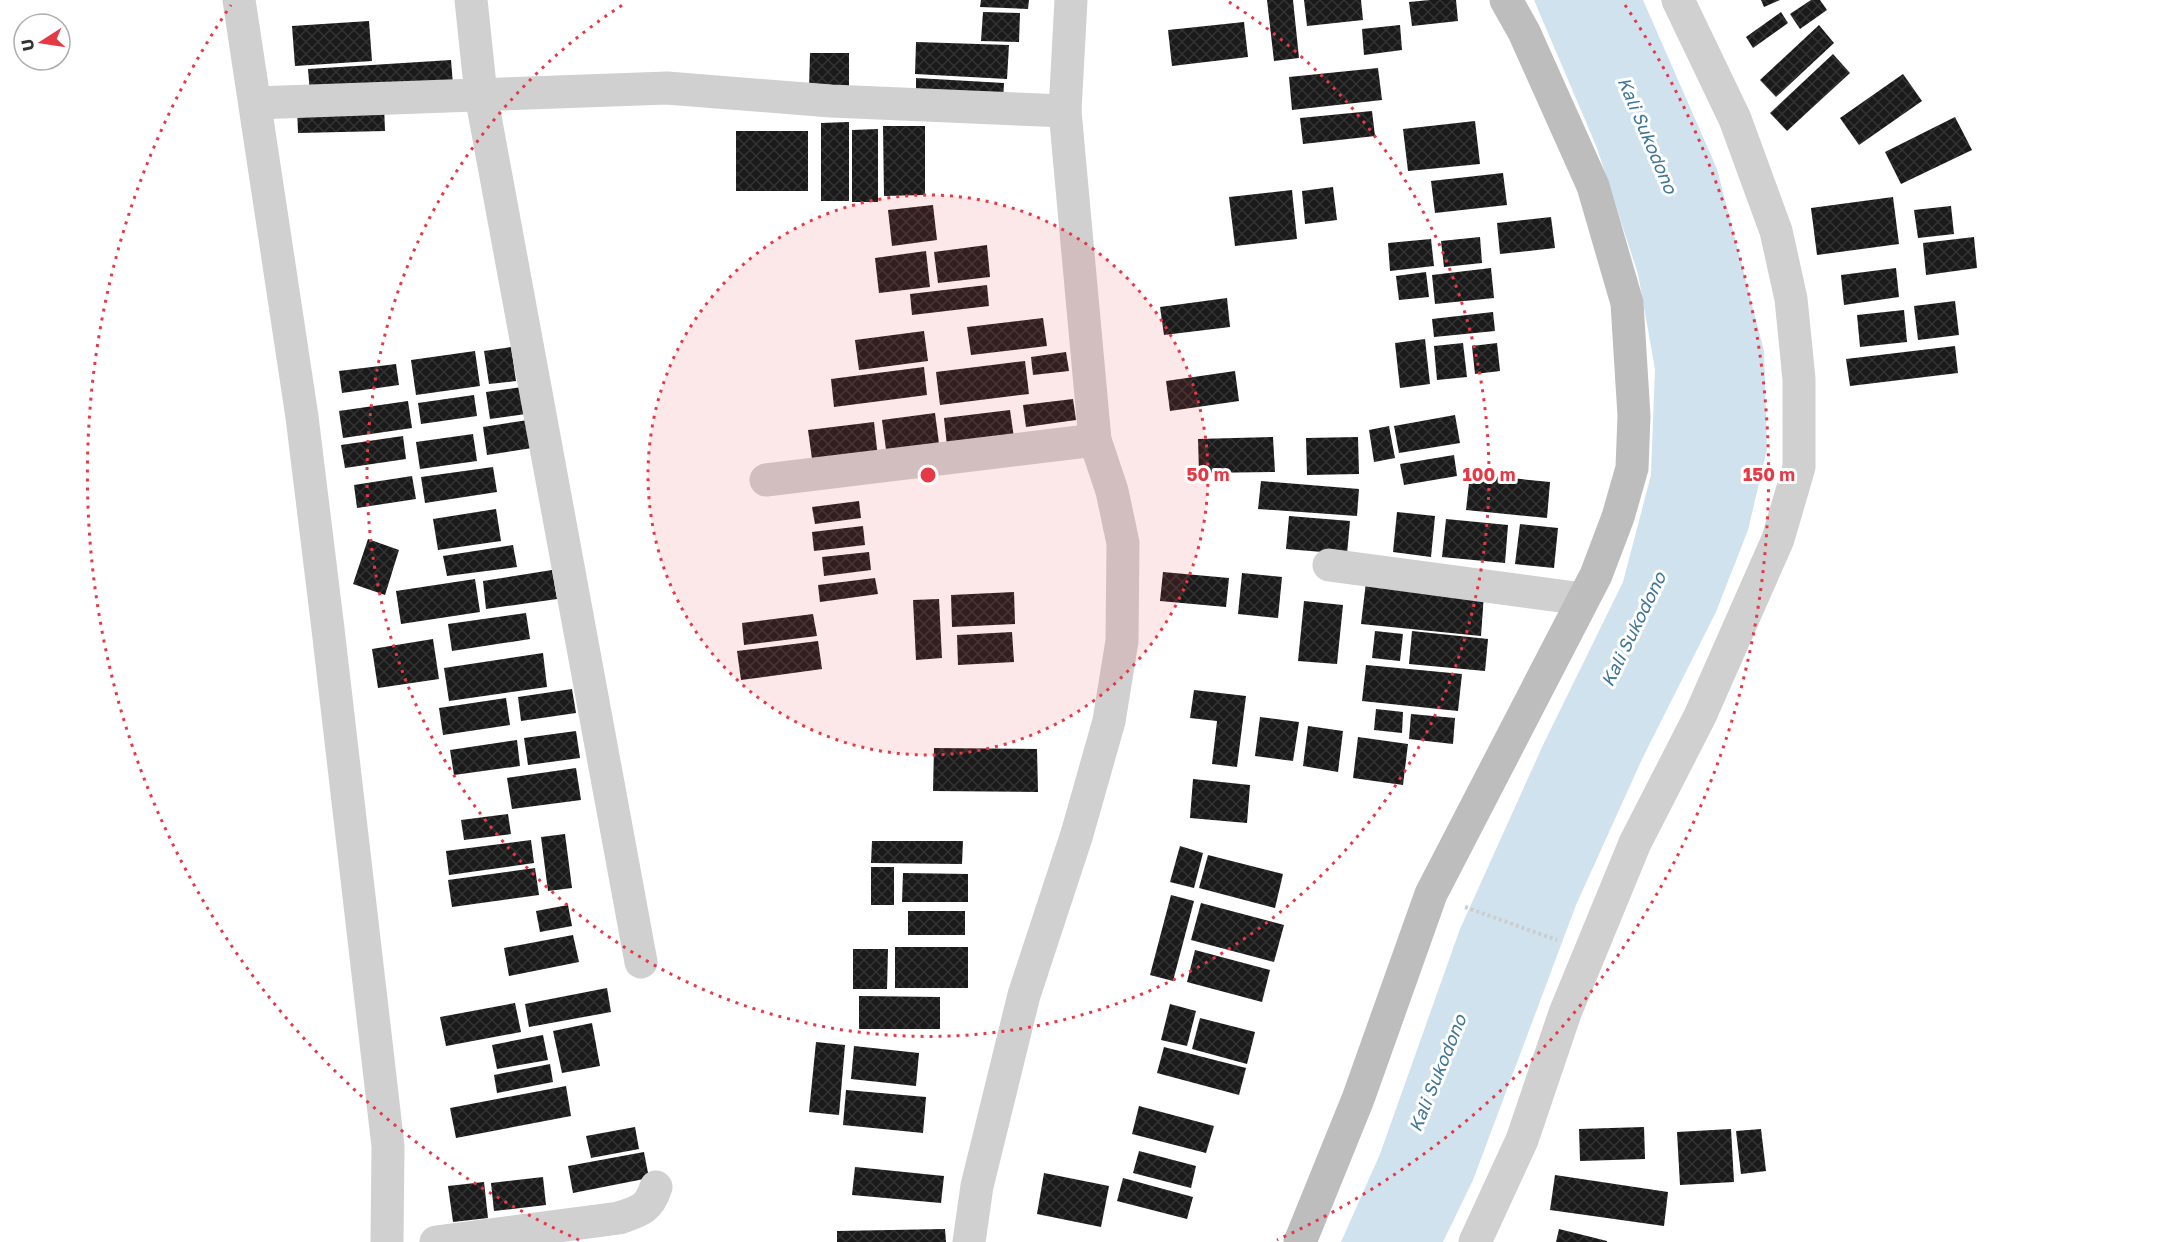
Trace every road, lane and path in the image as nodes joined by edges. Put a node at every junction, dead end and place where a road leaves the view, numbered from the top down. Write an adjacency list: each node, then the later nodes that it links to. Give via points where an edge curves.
1 (239, 0): 7 (street)
2 (471, 0): 6 (street)
3 (1071, 0): 8 (street)
4 (1506, 0): 12 (main road, via 1593,186 1627,303 1634,416 1632,468 1618,517)
5 (1678, 0): 21 (street, via 1735,119 1776,231 1791,299 1799,379 1799,467 1778,539 1700,716 1635,843 1565,1013 1522,1140)
6 (481, 95): 7 (street); 8 (street, via 667,88 831,101); 15 (street)
7 (255, 103): 17 (street, via 302,417 388,1146)
8 (1065, 111): 9 (street)
9 (1095, 441): 10 (street); 19 (street, via 1112,491 1123,543 1122,641 1109,721 1024,995 977,1186)
10 (766, 480)
11 (1329, 565): 12 (street)
12 (1583, 599): 20 (main road, via 1431,894 1358,1099)
13 (1456, 904): 14 (path)
14 (1562, 942)
15 (641, 962)
16 (656, 1187): 18 (street, via 652,1201 640,1211 619,1218)
17 (387, 1242)
18 (436, 1242)
19 (969, 1242)
20 (1300, 1242)
21 (1475, 1242)

